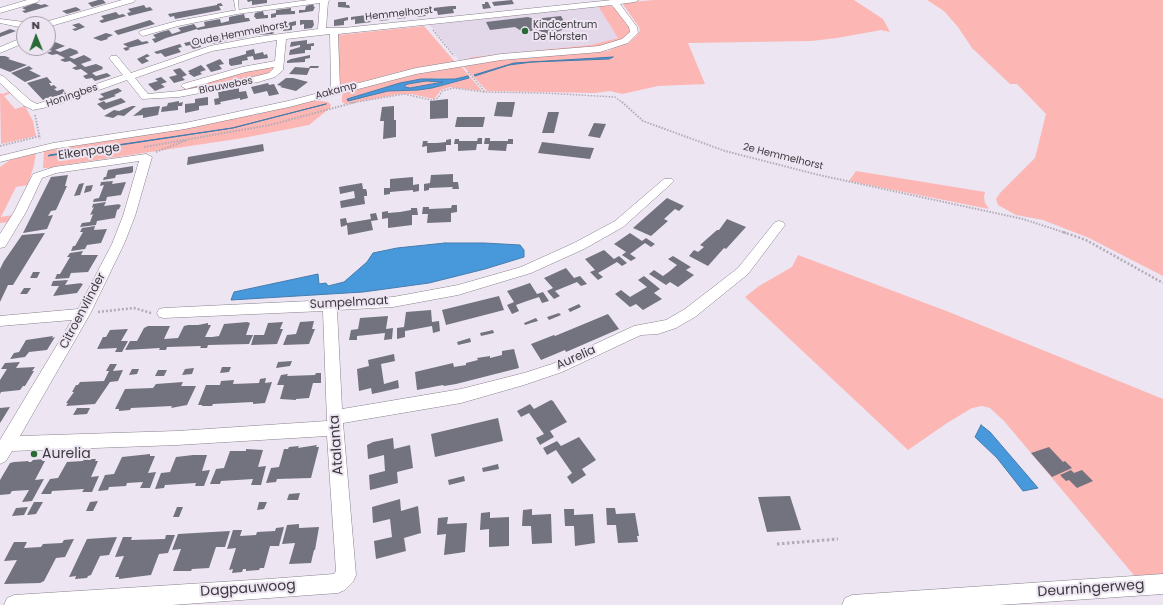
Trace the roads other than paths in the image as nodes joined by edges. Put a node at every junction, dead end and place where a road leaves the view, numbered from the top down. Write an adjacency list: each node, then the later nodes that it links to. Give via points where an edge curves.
1 (35, 0): 8 (street)
2 (131, 0): 12 (street)
3 (236, 0): 9 (lane)
4 (324, 0): 9 (street); 13 (street)
5 (634, 0): 6 (street, Hemmelhorst)
6 (614, 2): 7 (street, Hemmelhorst); 24 (street, Aakamp, via 633,27 634,33 624,41 600,50 501,57 460,63 416,70)
7 (582, 3): 14 (street, Hemmelhorst)
8 (0, 11)
9 (238, 12): 15 (street)
10 (0, 21): 11 (street)
11 (16, 24)
12 (56, 26)
13 (322, 31): 14 (street, Oude Hemmelhorst); 17 (street, Oude Hemmelhorst)
14 (334, 32): 24 (street)
15 (143, 33)
16 (16, 36): 18 (street)
17 (282, 37): 22 (street, Oude Hemmelhorst, via 210,49); 22 (street, Blauwebes, via 278,70 269,77 164,96 145,96)
18 (0, 42)
19 (16, 43): 20 (street)
20 (0, 50)
21 (114, 58): 22 (street)
22 (129, 75): 23 (street, Honingbes, via 54,103 33,107)
23 (0, 78)
24 (334, 92): 26 (street, Aakamp, via 185,126 53,146)
25 (143, 152): 29 (street, Eikenpage, via 54,170 37,176 20,212); 32 (street, Citroenvlinder, via 127,222)
26 (0, 159)
27 (668, 180): 30 (street, Sumpelmaat, via 619,224 526,270 458,290 393,302)
28 (779, 225): 34 (street, Aurelia, via 743,271 690,313 671,324 639,330 557,368 524,379 468,394)
29 (0, 244)
30 (330, 304): 31 (street, Sumpelmaat); 34 (street, Atalanta)
31 (164, 313)
32 (83, 314): 33 (street); 35 (street, Citroenvlinder)
33 (0, 321)
34 (335, 422): 35 (street, Aurelia, via 177,438); 36 (street, Atalanta, via 346,575)
35 (4, 450)
36 (338, 583): 38 (street, Dagpauwoog)
37 (1163, 584): 39 (street, Deurningerweg)
38 (14, 605)
39 (852, 605)

